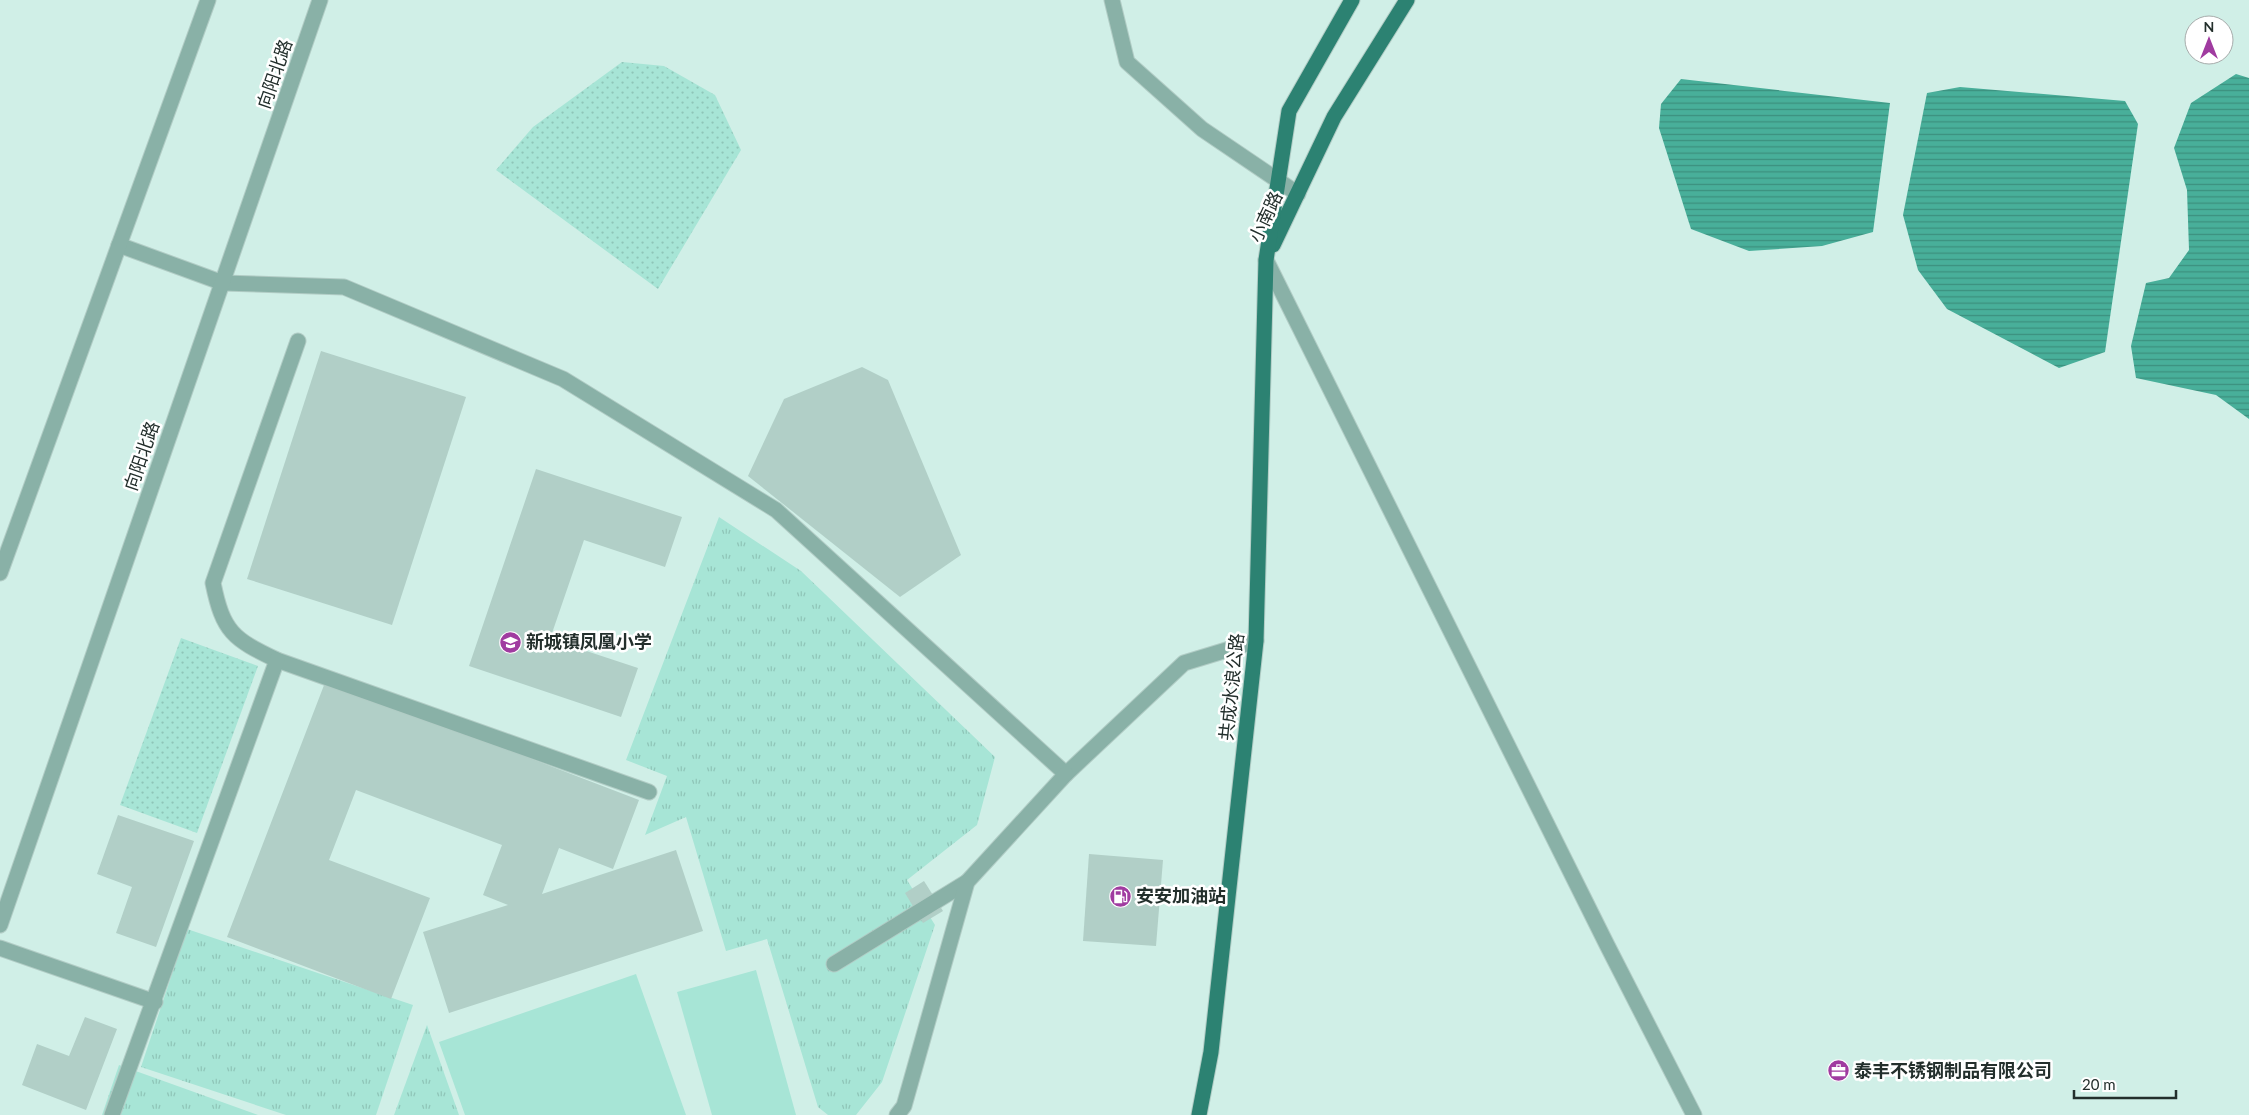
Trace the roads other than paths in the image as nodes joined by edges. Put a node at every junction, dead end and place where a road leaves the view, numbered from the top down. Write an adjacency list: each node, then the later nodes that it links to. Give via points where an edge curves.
1 (208, 0): 8 (street)
2 (320, 0): 10 (street, 向阳北路)
3 (1112, 0): 6 (street, via 1128,62 1202,129)
4 (1352, 0): 6 (main road, 小南路, via 1289,111)
5 (1408, 0): 7 (main road, 小南路, via 1334,118)
6 (1278, 181): 7 (street); 9 (main road, 小南路)
7 (1298, 194): 9 (main road, 小南路)
8 (119, 245): 10 (street); 12 (street)
9 (1266, 260): 13 (main road, 共成水浪公路); 25 (street, via 1606,945)
10 (222, 283): 15 (street, via 344,287 563,379 776,510); 18 (street, 向阳北路)
11 (298, 341): 14 (street, via 213,583 219,612 231,633 248,647)
12 (0, 573)
13 (1256, 641): 15 (street, via 1184,663); 24 (main road, 共成水浪公路, via 1211,1052)
14 (277, 660): 16 (street); 21 (street)
15 (1066, 774): 17 (street)
16 (650, 792)
17 (967, 882): 20 (street); 23 (street, via 904,1106)
18 (0, 925)
19 (0, 948): 21 (street)
20 (834, 964)
21 (155, 1002): 22 (street)
22 (112, 1115)
23 (898, 1115)
24 (1199, 1115)
25 (1694, 1115)

